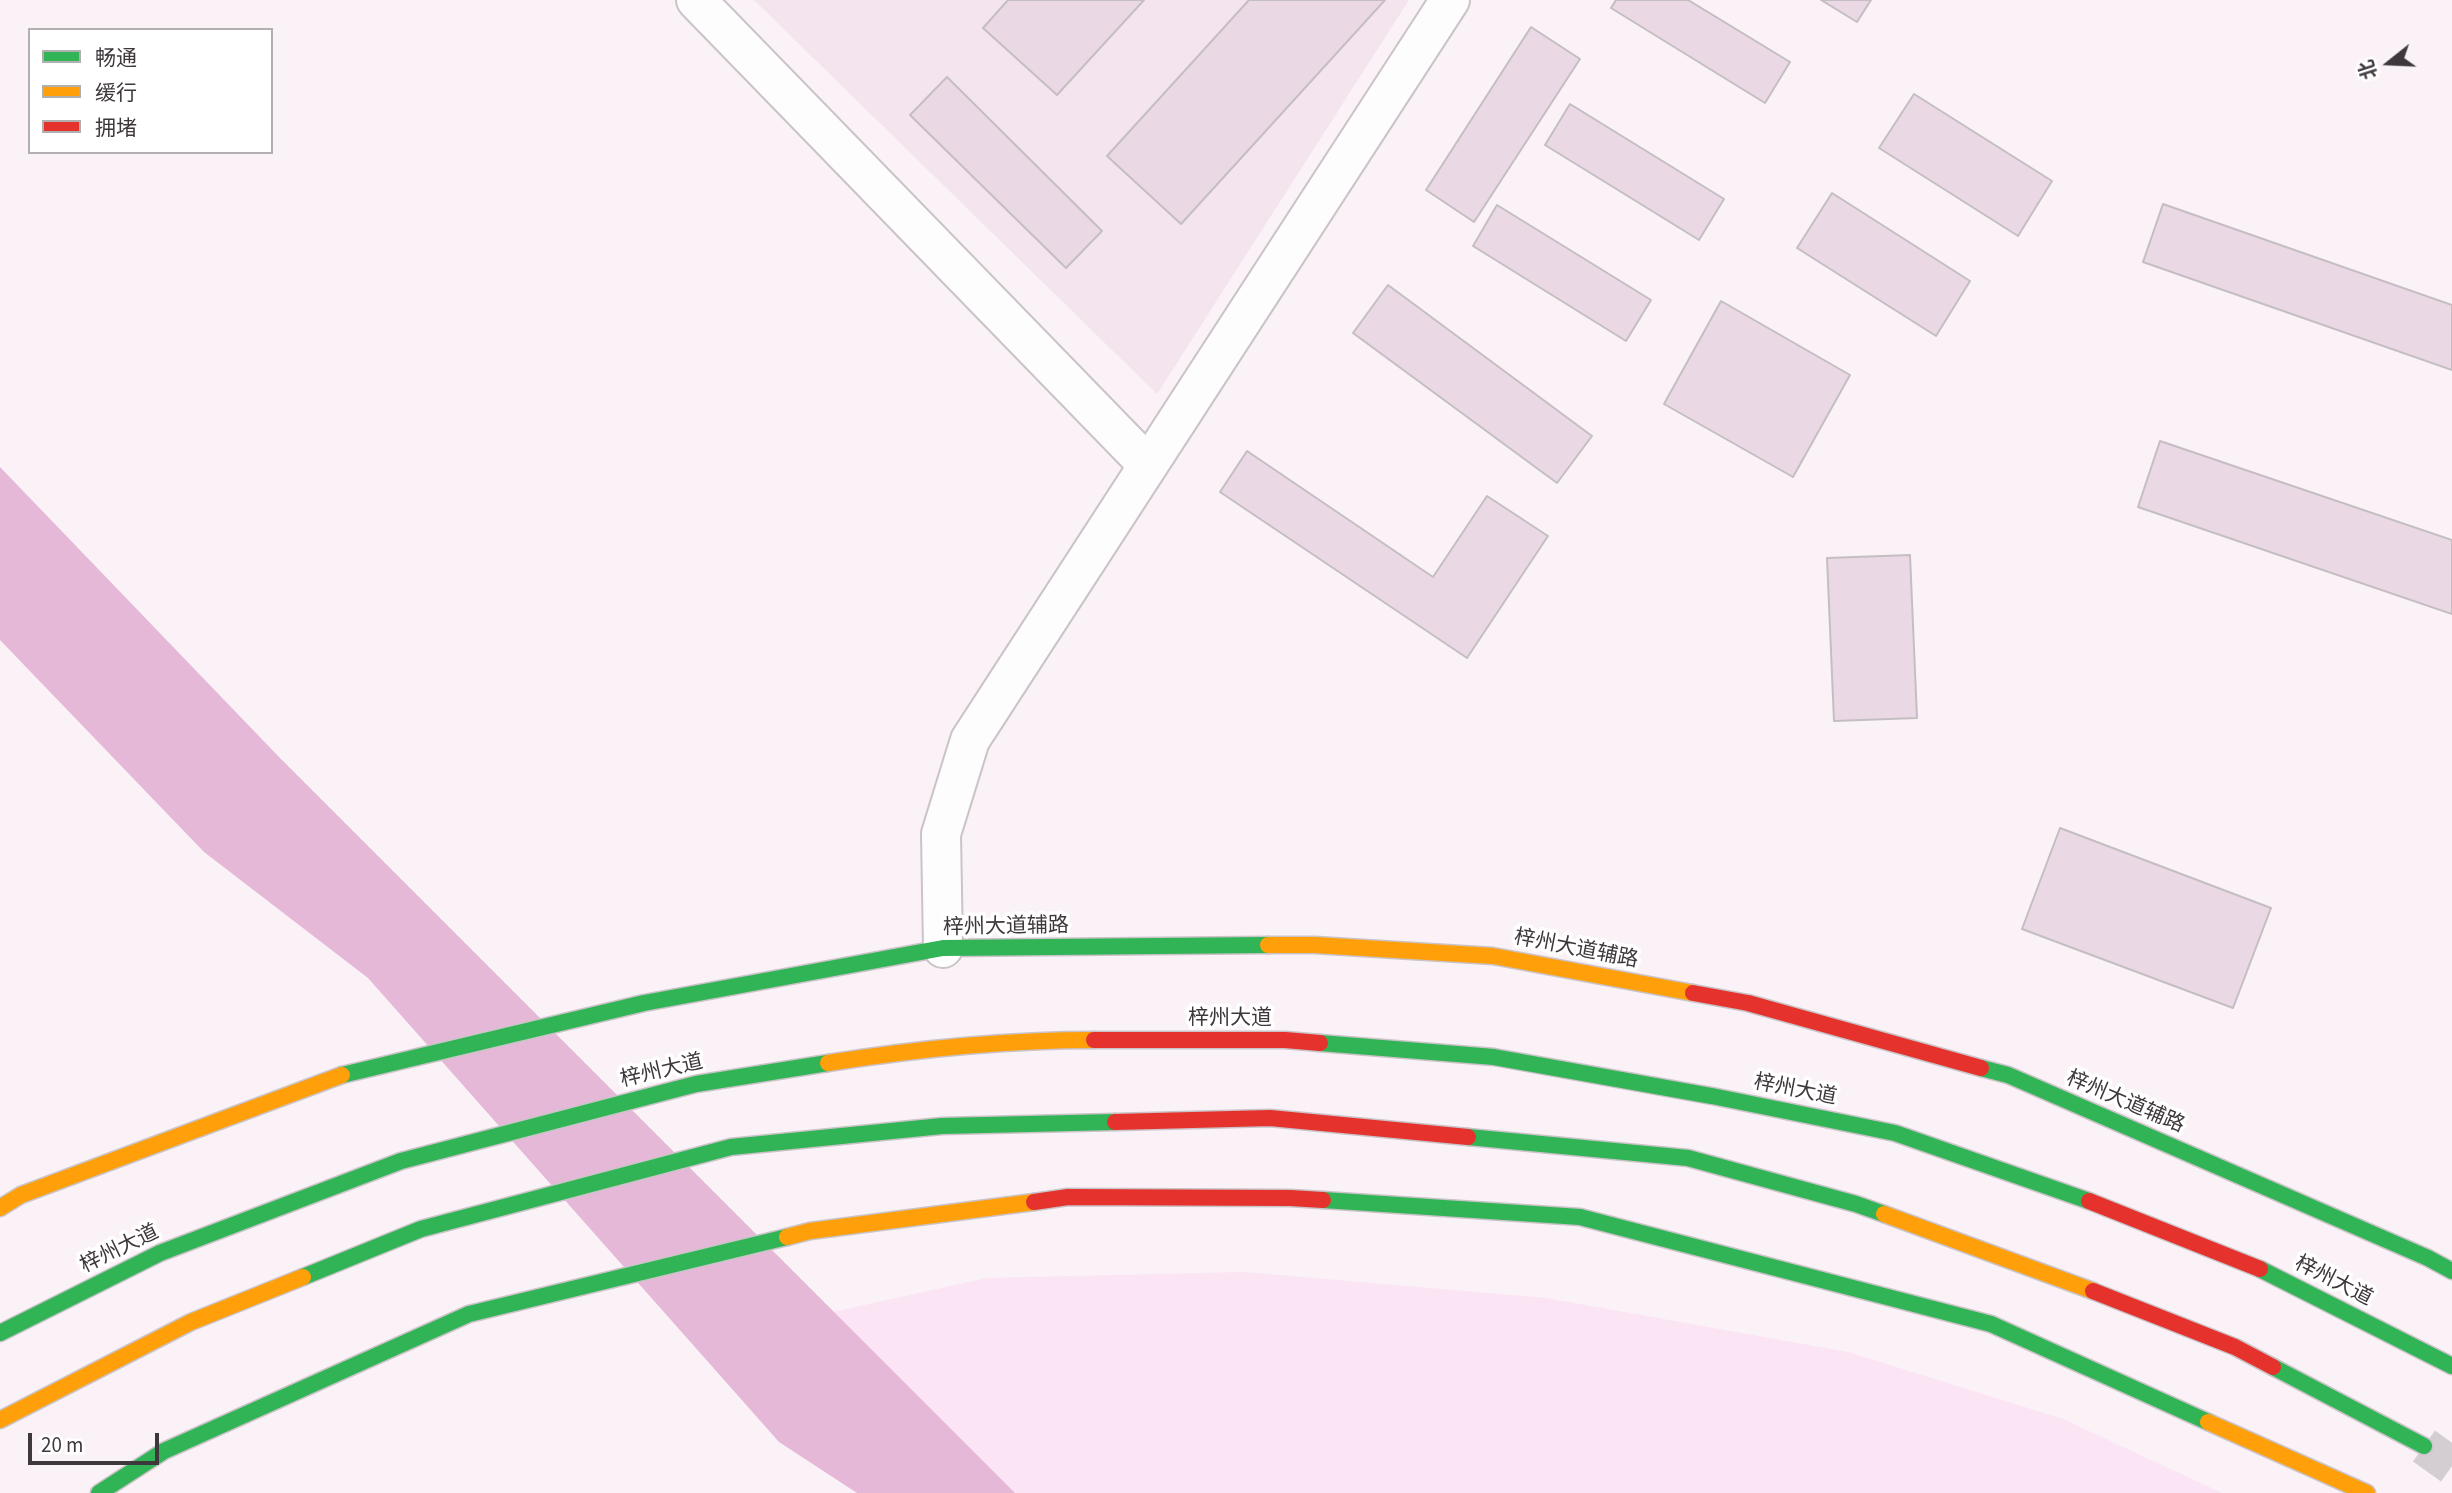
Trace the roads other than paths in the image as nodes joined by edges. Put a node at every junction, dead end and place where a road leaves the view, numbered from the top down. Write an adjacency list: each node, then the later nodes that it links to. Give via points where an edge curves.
1 (696, 0): 3 (street)
2 (1450, 0): 3 (street)
3 (1148, 465): 4 (street, via 970,740 941,835)
4 (943, 948): 5 (main road, 梓州大道辅路, via 644,1003 332,1077 21,1195); 6 (main road, 梓州大道辅路, via 1315,945 1493,956 1748,1003 2008,1075)
5 (0, 1208)
6 (2452, 1271)
7 (0, 1333): 8 (main road, 梓州大道, via 160,1253 401,1161 696,1084 874,1056 1025,1040 1284,1040 1494,1057 1895,1133 2103,1206 2272,1274)
8 (2452, 1366)
9 (0, 1420): 10 (main road, via 191,1322 421,1229 730,1147 942,1126 1270,1118 1688,1158 1856,1204 2235,1347)
10 (2424, 1446)
11 (99, 1493): 12 (main road, via 164,1451 469,1314 810,1231 1068,1196 1290,1198 1580,1217 1992,1324)
12 (2368, 1493)

